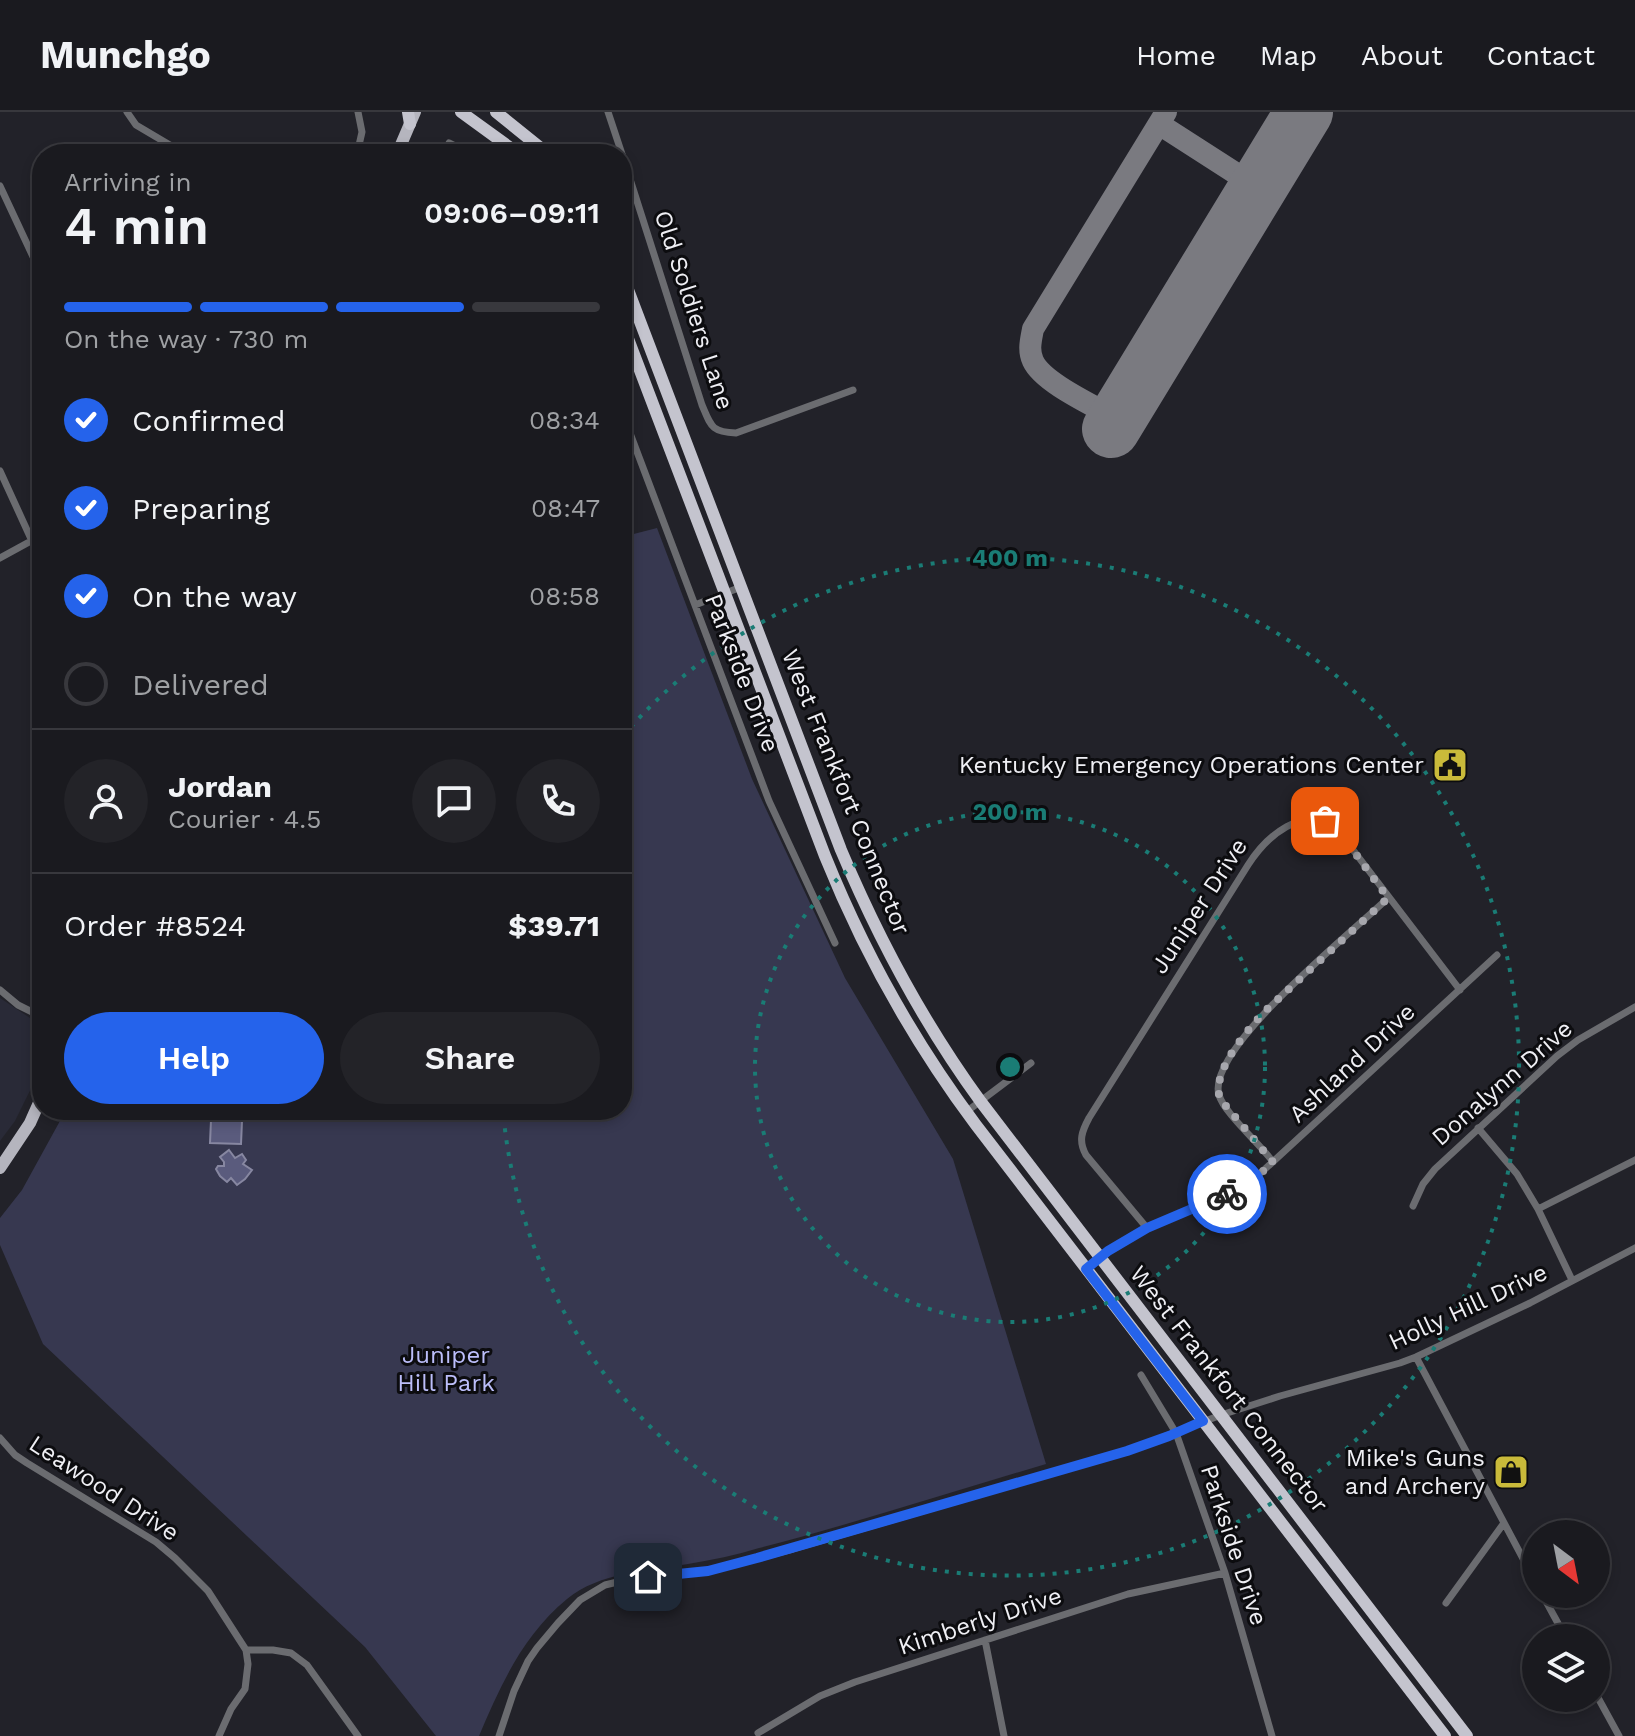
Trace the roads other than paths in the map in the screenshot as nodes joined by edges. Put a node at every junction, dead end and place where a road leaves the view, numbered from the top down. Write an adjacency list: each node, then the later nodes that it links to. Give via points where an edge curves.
1 (127, 112): 7 (street, via 136,125)
2 (358, 112): 8 (street)
3 (461, 112): 10 (highway)
4 (496, 112): 11 (highway)
5 (608, 112): 12 (street, Old Soldiers Lane)
6 (411, 116): 9 (main road)
7 (168, 144)
8 (359, 144)
9 (401, 144)
10 (505, 144)
11 (536, 144)
12 (619, 144)
13 (632, 185): 18 (street, Old Soldiers Lane, via 711,426 736,433)
14 (0, 186): 15 (street)
15 (32, 255)
16 (632, 300): 23 (highway, West Frankfort Connector)
17 (632, 349): 24 (highway, West Frankfort Connector)
18 (853, 390)
19 (632, 438): 25 (street, Parkside Drive)
20 (0, 471): 21 (street)
21 (32, 541): 22 (street)
22 (0, 558)
23 (741, 587): 24 (street); 34 (highway, West Frankfort Connector, via 870,916 925,1019)
24 (725, 594): 25 (street); 35 (highway, West Frankfort Connector, via 856,928 911,1030)
25 (695, 605): 27 (street, Parkside Drive, via 769,801)
26 (1388, 898): 30 (street, Juniper Drive); 39 (street, via 1265,1011 1222,1072 1218,1090 1223,1103); 43 (street, Juniper Drive, via 1337,829 1325,821 1292,825 1255,854 1082,1132 1086,1155)
27 (835, 943)
28 (1497, 955): 30 (street, Ashland Drive)
29 (0, 990): 32 (street)
30 (1460, 990): 39 (street, Ashland Drive)
31 (1635, 1007): 37 (street, Donalynn Drive, via 1567,1047)
32 (32, 1012)
33 (1031, 1063): 34 (street)
34 (981, 1102): 35 (street); 45 (highway, West Frankfort Connector)
35 (966, 1112): 46 (highway, West Frankfort Connector)
36 (32, 1118): 40 (main road)
37 (1478, 1128): 41 (street, Donalynn Drive, via 1430,1175); 42 (street)
38 (1635, 1160): 42 (street)
39 (1273, 1162): 43 (street, Ashland Drive, via 1239,1189)
40 (0, 1168)
41 (1413, 1206)
42 (1538, 1209): 47 (street)
43 (1147, 1228): 45 (street, Ashland Drive)
44 (1635, 1248): 47 (street, Holly Hill Drive)
45 (1100, 1258): 46 (street, Ashland Drive); 50 (highway, West Frankfort Connector)
46 (1086, 1269): 51 (highway, West Frankfort Connector)
47 (1572, 1280): 48 (street, Holly Hill Drive)
48 (1416, 1357): 50 (street, Holly Hill Drive); 54 (street)
49 (1141, 1375): 52 (street, Parkside Drive)
50 (1221, 1415): 51 (street, Holly Hill Drive); 68 (highway, West Frankfort Connector)
51 (1203, 1421): 52 (street, Holly Hill Drive); 67 (highway, West Frankfort Connector)
52 (1176, 1433): 56 (street, Parkside Drive); 64 (street, Holly Hill Drive, via 769,1555 708,1571 605,1585 580,1600 537,1648 514,1691)
53 (0, 1438): 59 (street, Leawood Drive, via 15,1455 166,1550 208,1591)
54 (1504, 1523): 55 (street); 57 (street)
55 (1522, 1557)
56 (1225, 1573): 58 (street, Kimberly Drive, via 1128,1594); 66 (street, Parkside Drive)
57 (1446, 1603)
58 (985, 1640): 61 (street, Kimberly Drive, via 837,1689); 65 (street)
59 (246, 1650): 62 (street, via 245,1689); 63 (street, via 291,1653 307,1665)
60 (1606, 1712): 69 (street)
61 (758, 1733)
62 (219, 1736)
63 (358, 1736)
64 (499, 1736)
65 (1004, 1736)
66 (1272, 1736)
67 (1445, 1736)
68 (1467, 1736)
69 (1619, 1736)

